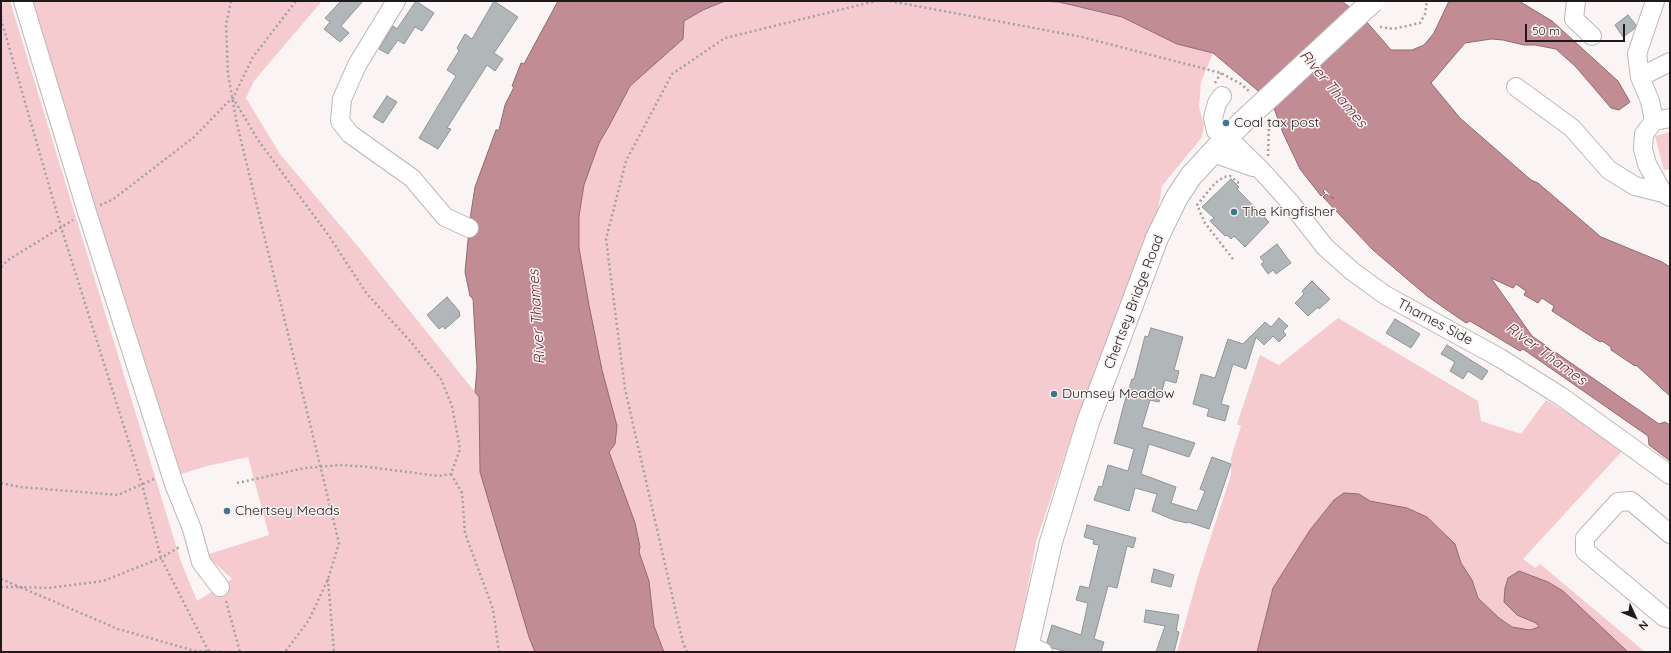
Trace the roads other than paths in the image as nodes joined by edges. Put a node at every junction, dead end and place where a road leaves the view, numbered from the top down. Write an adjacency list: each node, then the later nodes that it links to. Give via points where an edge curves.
1 (23, 1): 19 (street, via 171,474 201,562)
2 (396, 1): 16 (street, via 357,65 342,99 340,122 350,134 412,178 445,217)
3 (1373, 1): 12 (main road, Chertsey Bridge Road, bridge, via 1258,111)
4 (1576, 1): 6 (street, via 1574,19)
5 (1655, 1): 8 (street, via 1637,54)
6 (1592, 36)
7 (1670, 62): 8 (street)
8 (1640, 77): 11 (street, via 1650,101)
9 (1516, 87): 15 (street, via 1572,128 1609,170 1635,186)
10 (1222, 96): 12 (street, Thames Side, via 1215,109 1214,124 1216,131)
11 (1662, 119): 15 (street, via 1644,134 1643,149 1647,164)
12 (1226, 137): 13 (main road, Chertsey Bridge Road); 14 (street, Thames Side)
13 (1208, 157): 14 (street, via 1219,155); 21 (main road, Chertsey Bridge Road, via 1191,176 1171,208 1157,238 1088,422 1051,542)
14 (1264, 166): 17 (street, Thames Side, via 1325,247 1352,271 1385,295 1500,358 1562,397)
15 (1666, 195)
16 (469, 228)
17 (1670, 475)
18 (1670, 534): 20 (street, via 1631,501 1618,502 1585,538 1585,551 1664,618)
19 (220, 587)
20 (1670, 619)
21 (1032, 650)

